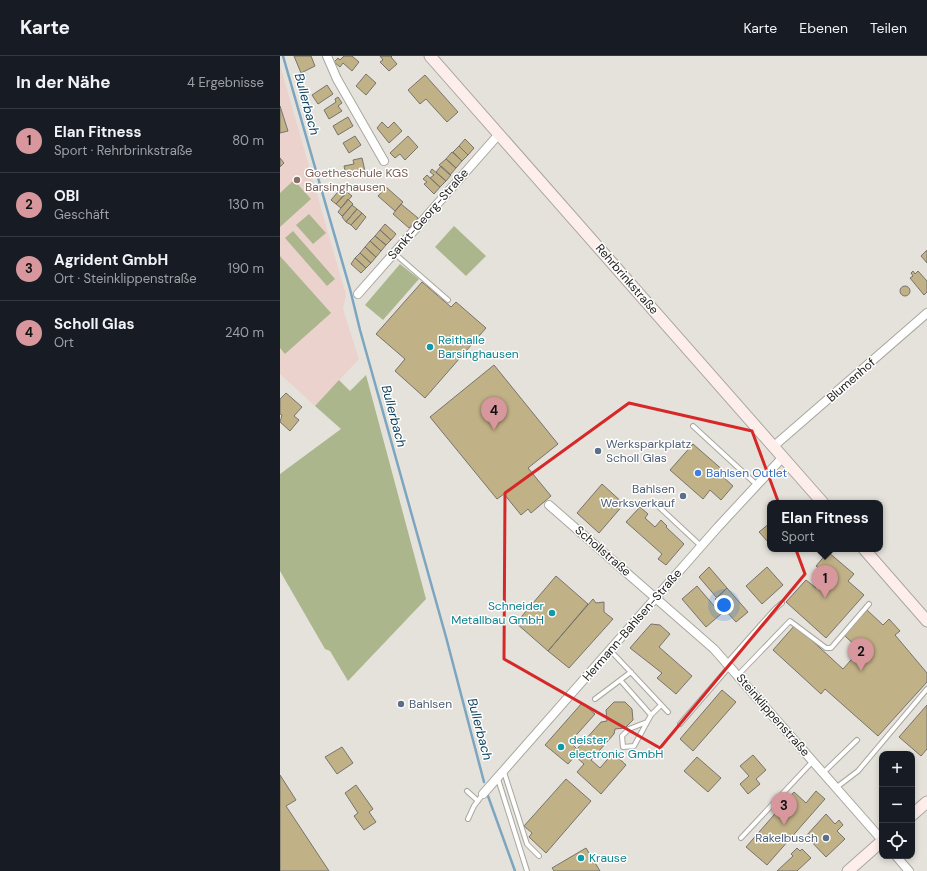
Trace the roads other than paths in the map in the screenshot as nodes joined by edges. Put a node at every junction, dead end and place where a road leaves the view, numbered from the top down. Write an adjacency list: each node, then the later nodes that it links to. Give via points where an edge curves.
1 (327, 56): 4 (street, via 337,79)
2 (430, 56): 3 (main road, Rehrbrinkstraße)
3 (499, 134): 5 (street, Sankt-Georg-Straße); 10 (main road, Rehrbrinkstraße)
4 (384, 162)
5 (394, 253): 6 (street, Sankt-Georg-Straße); 7 (lane)
6 (358, 294)
7 (448, 300)
8 (927, 313): 10 (street, Blumenhof)
9 (693, 426): 12 (lane)
10 (774, 446): 11 (main road, Rehrbrinkstraße)
11 (783, 457): 12 (street, Hermann-Bahlsen-Straße); 13 (main road, Rehrbrinkstraße)
12 (757, 485): 16 (street, Hermann-Bahlsen-Straße)
13 (820, 500)
14 (549, 505): 18 (street, Schollstraße)
15 (657, 505): 16 (lane)
16 (702, 546): 18 (street, Hermann-Bahlsen-Straße)
17 (867, 552): 21 (main road)
18 (657, 597): 22 (street, Hermann-Bahlsen-Straße); 23 (street, Steinklippenstraße)
19 (782, 603): 23 (lane)
20 (869, 604): 25 (lane, via 831,648 826,648 790,621)
21 (927, 621)
22 (610, 650): 24 (lane); 36 (street, Hermann-Bahlsen-Straße)
23 (729, 664): 25 (street, Steinklippenstraße); 33 (lane)
24 (631, 672): 26 (lane); 29 (lane)
25 (738, 675): 35 (street, Steinklippenstraße)
26 (621, 681): 28 (lane); 31 (lane)
27 (927, 689): 39 (lane, via 858,771)
28 (595, 699)
29 (661, 705): 30 (lane); 31 (lane)
30 (668, 712)
31 (651, 715): 32 (lane)
32 (647, 722): 32 (lane, via 634,746 623,747 622,736 629,729)
33 (680, 724)
34 (857, 740): 37 (lane)
35 (814, 761): 37 (street, Steinklippenstraße); 47 (lane)
36 (504, 772): 38 (street, Hermann-Bahlsen-Straße); 49 (lane, via 526,844)
37 (824, 772): 39 (street, Steinklippenstraße)
38 (498, 779): 41 (street, Hermann-Bahlsen-Straße); 51 (lane)
39 (837, 787): 46 (street, Steinklippenstraße)
40 (467, 791): 42 (lane)
41 (483, 794): 42 (lane)
42 (478, 801): 45 (lane)
43 (927, 802): 44 (main road)
44 (915, 812)
45 (468, 819)
46 (879, 837)
47 (741, 838)
48 (879, 844): 52 (main road)
49 (539, 856)
50 (899, 859): 53 (street)
51 (526, 871)
52 (848, 871)
53 (909, 871)

